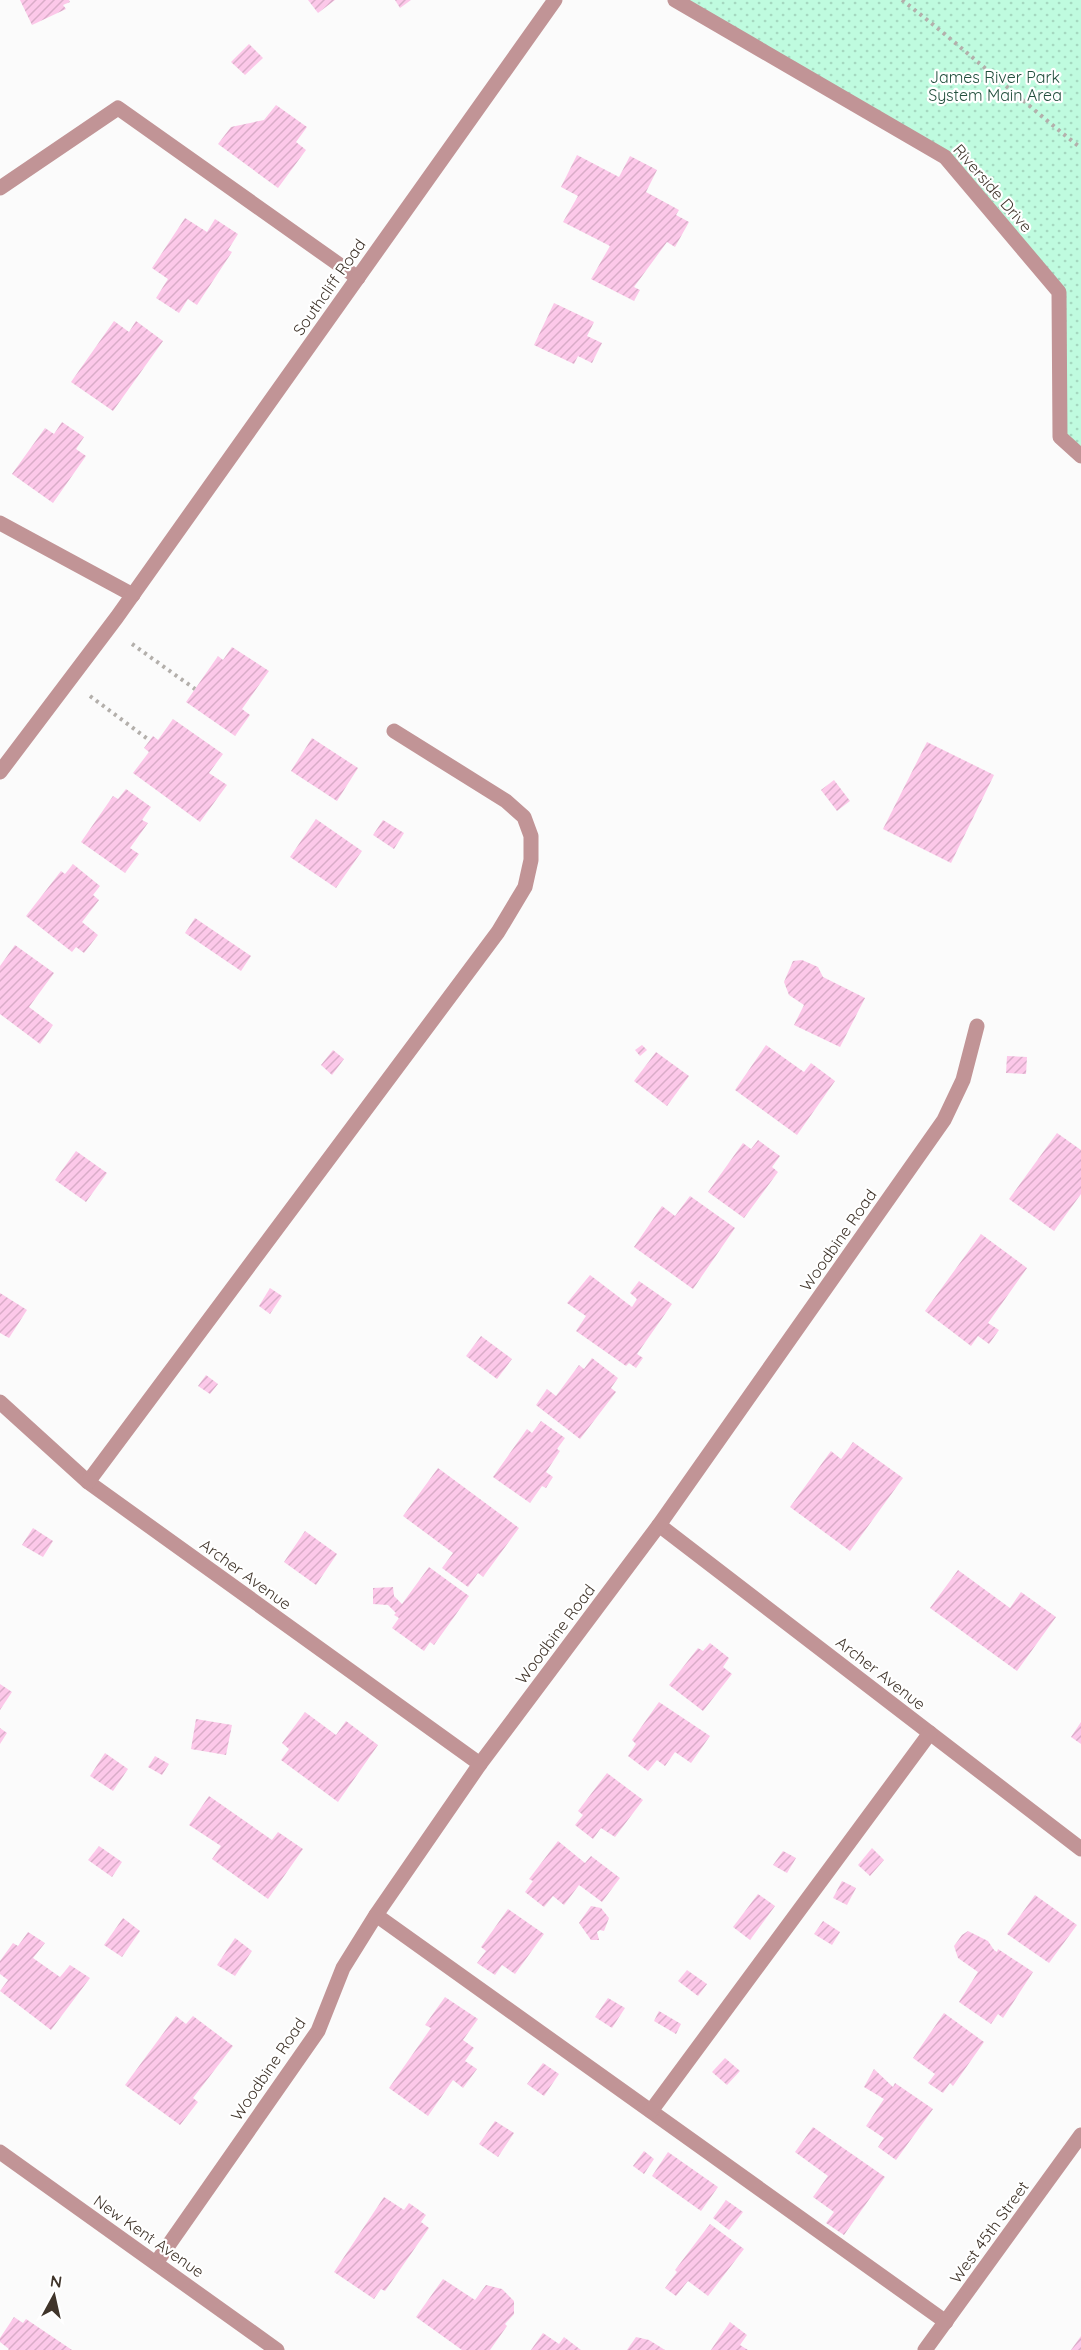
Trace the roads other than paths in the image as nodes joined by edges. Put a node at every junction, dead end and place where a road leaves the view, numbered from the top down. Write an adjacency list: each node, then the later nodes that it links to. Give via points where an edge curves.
1 (555, 0): 4 (street, Southcliff Road)
2 (675, 0): 5 (street, Riverside Drive, via 945,157 1059,292 1060,437)
3 (0, 188): 4 (street, via 117,108)
4 (358, 278): 7 (street, Southcliff Road)
5 (1081, 456)
6 (0, 523): 7 (street)
7 (133, 595): 9 (street, Southcliff Road)
8 (394, 731): 12 (street, via 507,801 524,818 531,836 525,887 498,932)
9 (0, 772)
10 (977, 1026): 13 (street, Woodbine Road, via 963,1080 944,1120)
11 (0, 1402): 12 (street, Archer Avenue)
12 (88, 1482): 15 (street, Archer Avenue)
13 (659, 1525): 14 (street, Archer Avenue); 15 (street, Woodbine Road)
14 (930, 1733): 16 (street, Archer Avenue); 18 (street)
15 (480, 1764): 17 (street, Woodbine Road)
16 (1081, 1849)
17 (376, 1915): 18 (street); 21 (street, Woodbine Road, via 344,1968 318,2031)
18 (651, 2111): 22 (street)
19 (1081, 2135): 22 (street, West 45th Street)
20 (0, 2152): 21 (street, New Kent Avenue)
21 (156, 2263): 23 (street, New Kent Avenue)
22 (946, 2322): 24 (street, West 45th Street)
23 (277, 2350)
24 (925, 2350)

